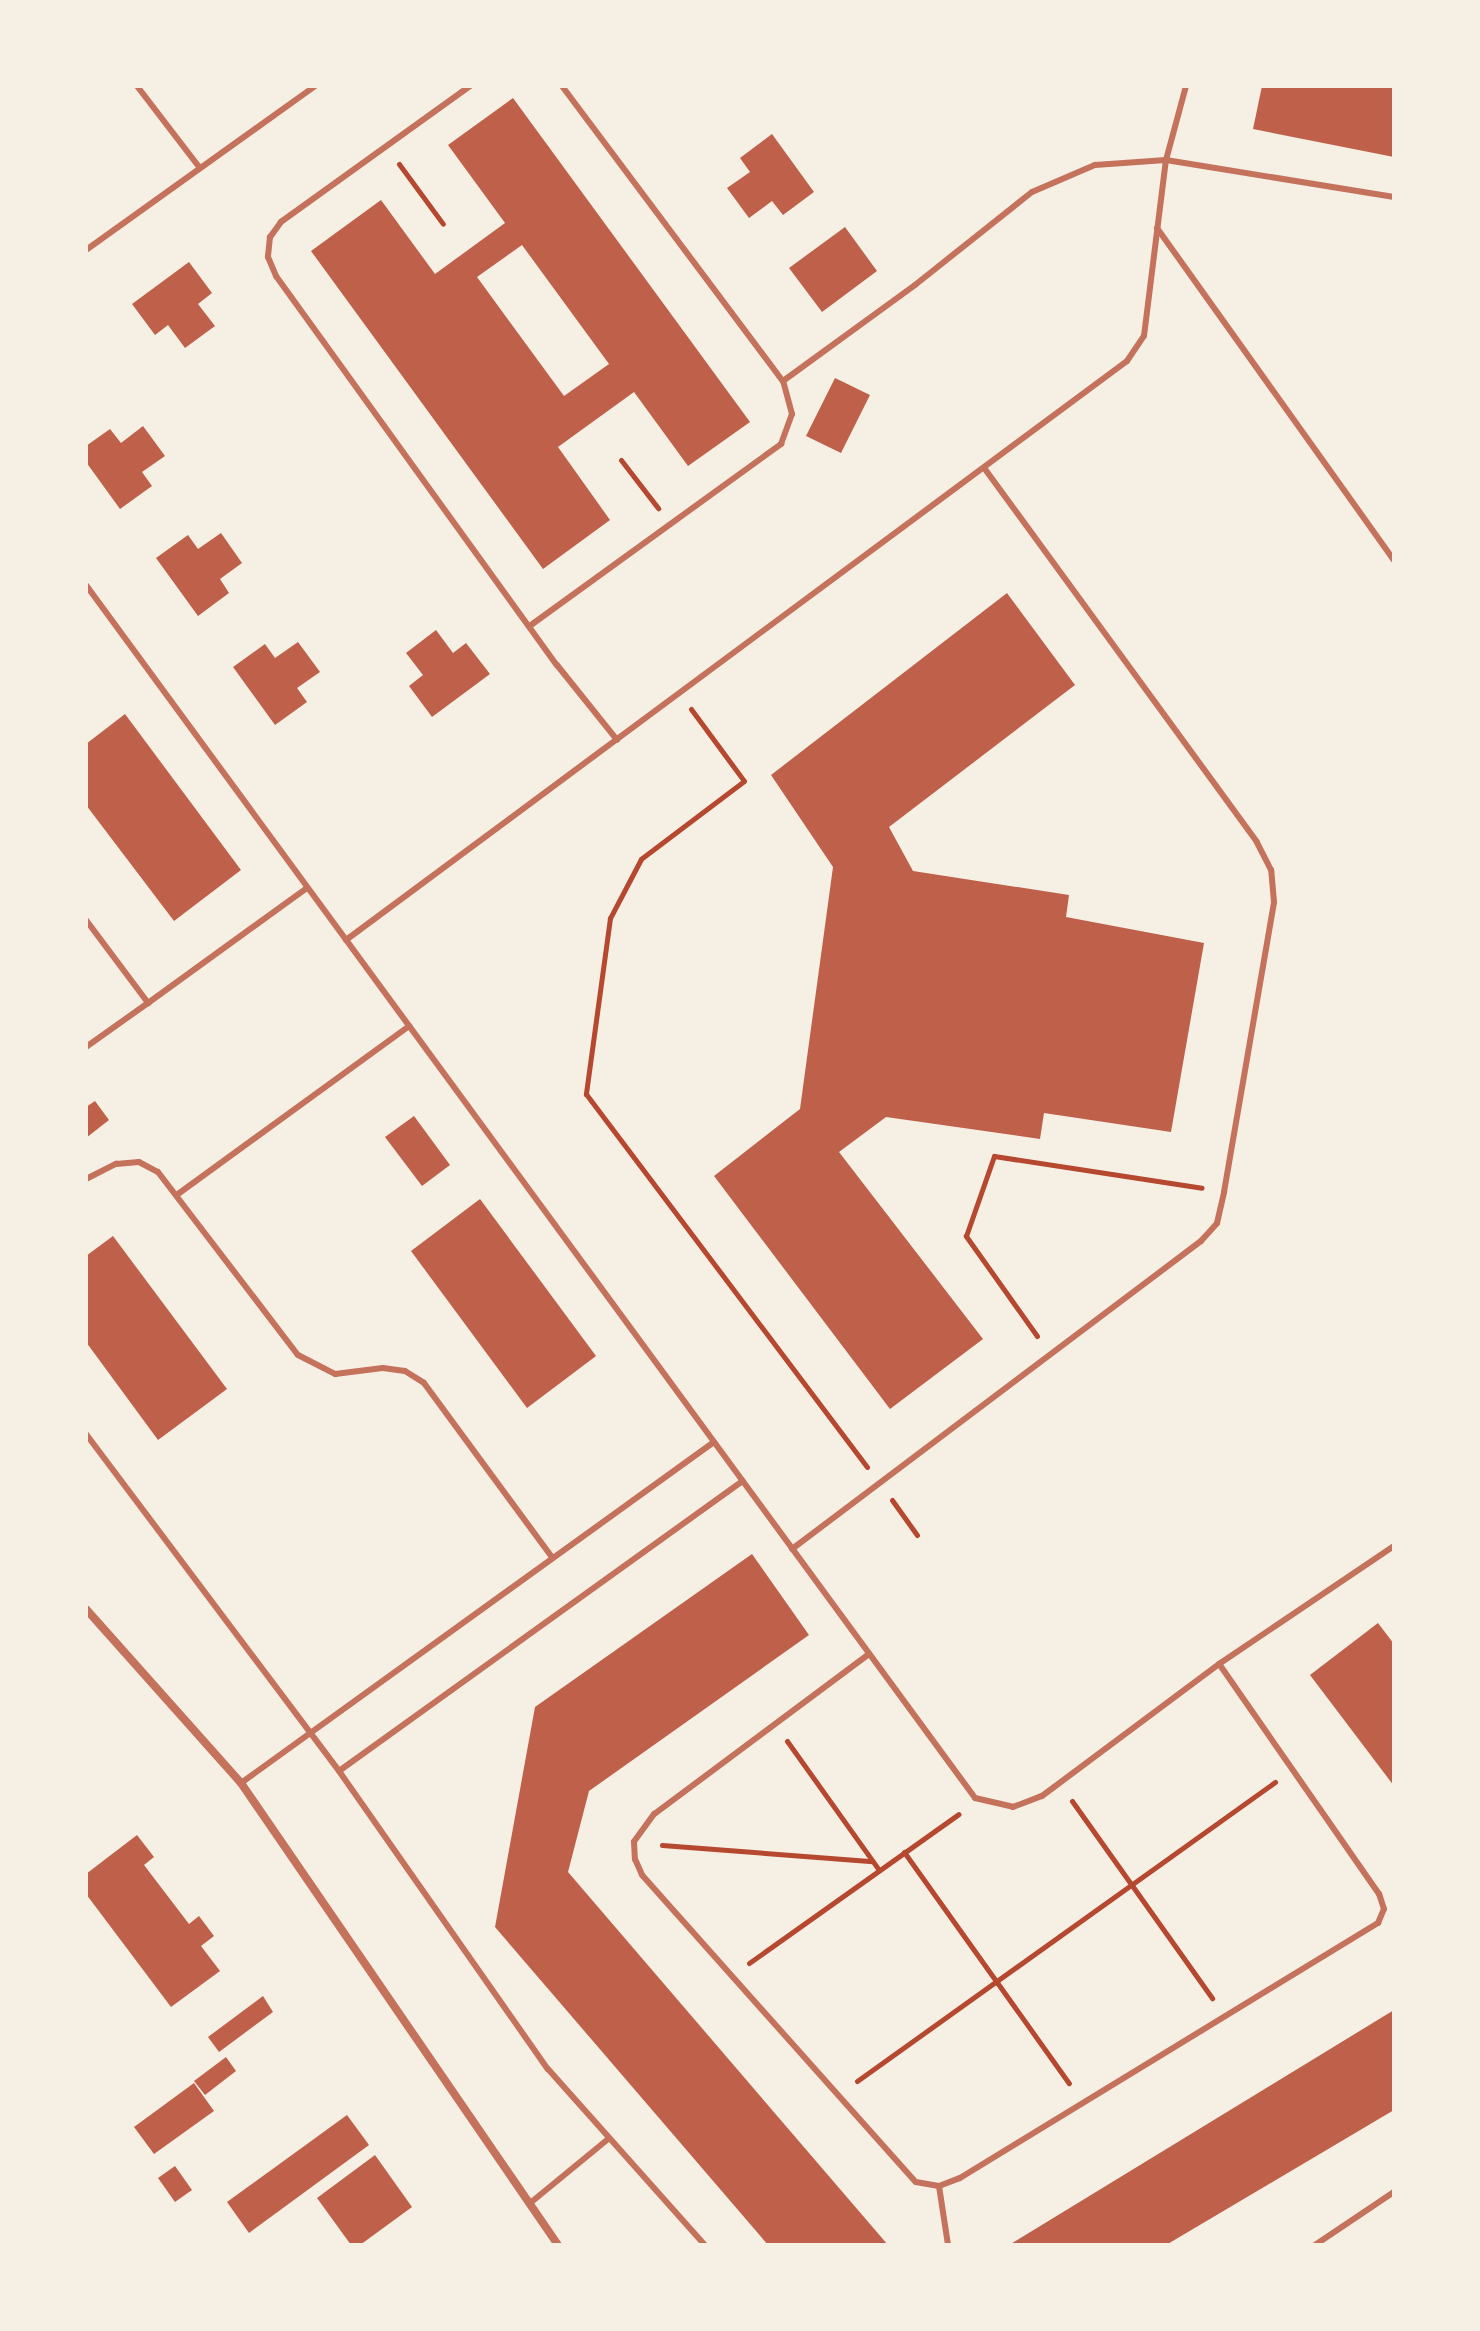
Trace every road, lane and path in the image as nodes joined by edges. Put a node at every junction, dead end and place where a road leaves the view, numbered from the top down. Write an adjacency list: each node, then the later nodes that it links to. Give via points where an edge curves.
1 (137, 86): 8 (lane)
2 (315, 86): 8 (lane)
3 (470, 86): 6 (lane)
4 (562, 86): 13 (lane)
5 (1186, 86): 7 (lane)
6 (387, 147): 10 (path); 19 (lane, via 281,222 270,237 268,257 276,276)
7 (1166, 160): 9 (lane); 11 (lane); 13 (lane, via 1095,165 1032,192)
8 (200, 168): 12 (lane)
9 (1394, 197)
10 (443, 224)
11 (1157, 228): 15 (lane, via 1148,319 1139,349); 17 (lane)
12 (86, 250)
13 (783, 381): 16 (lane, via 792,414 781,444)
14 (621, 460): 16 (path)
15 (984, 468): 20 (lane); 29 (lane, via 1257,842 1271,870 1274,902)
16 (671, 525): 19 (lane)
17 (1394, 560)
18 (86, 585): 22 (lane)
19 (531, 625): 21 (lane)
20 (679, 694): 21 (lane); 35 (path, via 744,781 641,859 610,918 586,1094)
21 (617, 740): 24 (lane)
22 (307, 888): 24 (lane); 25 (lane)
23 (86, 920): 25 (lane)
24 (346, 940): 26 (lane)
25 (148, 1003): 27 (lane)
26 (409, 1026): 30 (lane); 33 (lane)
27 (86, 1047)
28 (86, 1179): 30 (lane, via 116,1164 139,1162 158,1172)
29 (1224, 1192): 31 (lane, via 1217,1223 1201,1241); 31 (path, via 994,1156 966,1236)
30 (178, 1194): 39 (lane, via 298,1355 335,1374 383,1368 405,1371 424,1383)
31 (1049, 1354): 35 (lane)
32 (86, 1434): 44 (lane)
33 (714, 1442): 34 (lane); 39 (lane)
34 (743, 1481): 38 (lane); 46 (lane)
35 (880, 1485): 36 (path); 38 (lane)
36 (917, 1535)
37 (1394, 1546): 42 (lane)
38 (792, 1549): 41 (lane)
39 (552, 1557): 44 (lane)
40 (86, 1609): 47 (street)
41 (869, 1654): 43 (lane); 49 (lane, via 975,1798)
42 (1219, 1664): 45 (lane); 48 (lane)
43 (775, 1724): 50 (lane, via 654,1814); 52 (path)
44 (309, 1731): 46 (lane); 47 (lane)
45 (1292, 1770): 54 (path); 57 (lane, via 1379,1894 1384,1909 1365,1935)
46 (339, 1771): 60 (lane, via 548,2069)
47 (241, 1783): 63 (street)
48 (1059, 1783): 49 (lane, via 1028,1804 999,1805); 54 (path)
49 (983, 1797): 51 (path)
50 (634, 1842): 52 (path); 55 (lane, via 642,1875)
51 (904, 1852): 53 (path); 56 (path)
52 (872, 1861): 53 (path)
53 (879, 1870): 55 (path)
54 (1132, 1885): 56 (path); 57 (path)
55 (732, 1976): 58 (lane)
56 (997, 1982): 58 (path); 59 (path)
57 (1227, 2018): 59 (lane)
58 (838, 2095): 61 (lane, via 916,2182)
59 (1084, 2104): 61 (lane)
60 (608, 2139): 63 (lane); 65 (lane)
61 (939, 2186): 66 (lane)
62 (1394, 2192): 67 (lane)
63 (529, 2204): 64 (street)
64 (558, 2245)
65 (705, 2245)
66 (948, 2245)
67 (1315, 2245)

